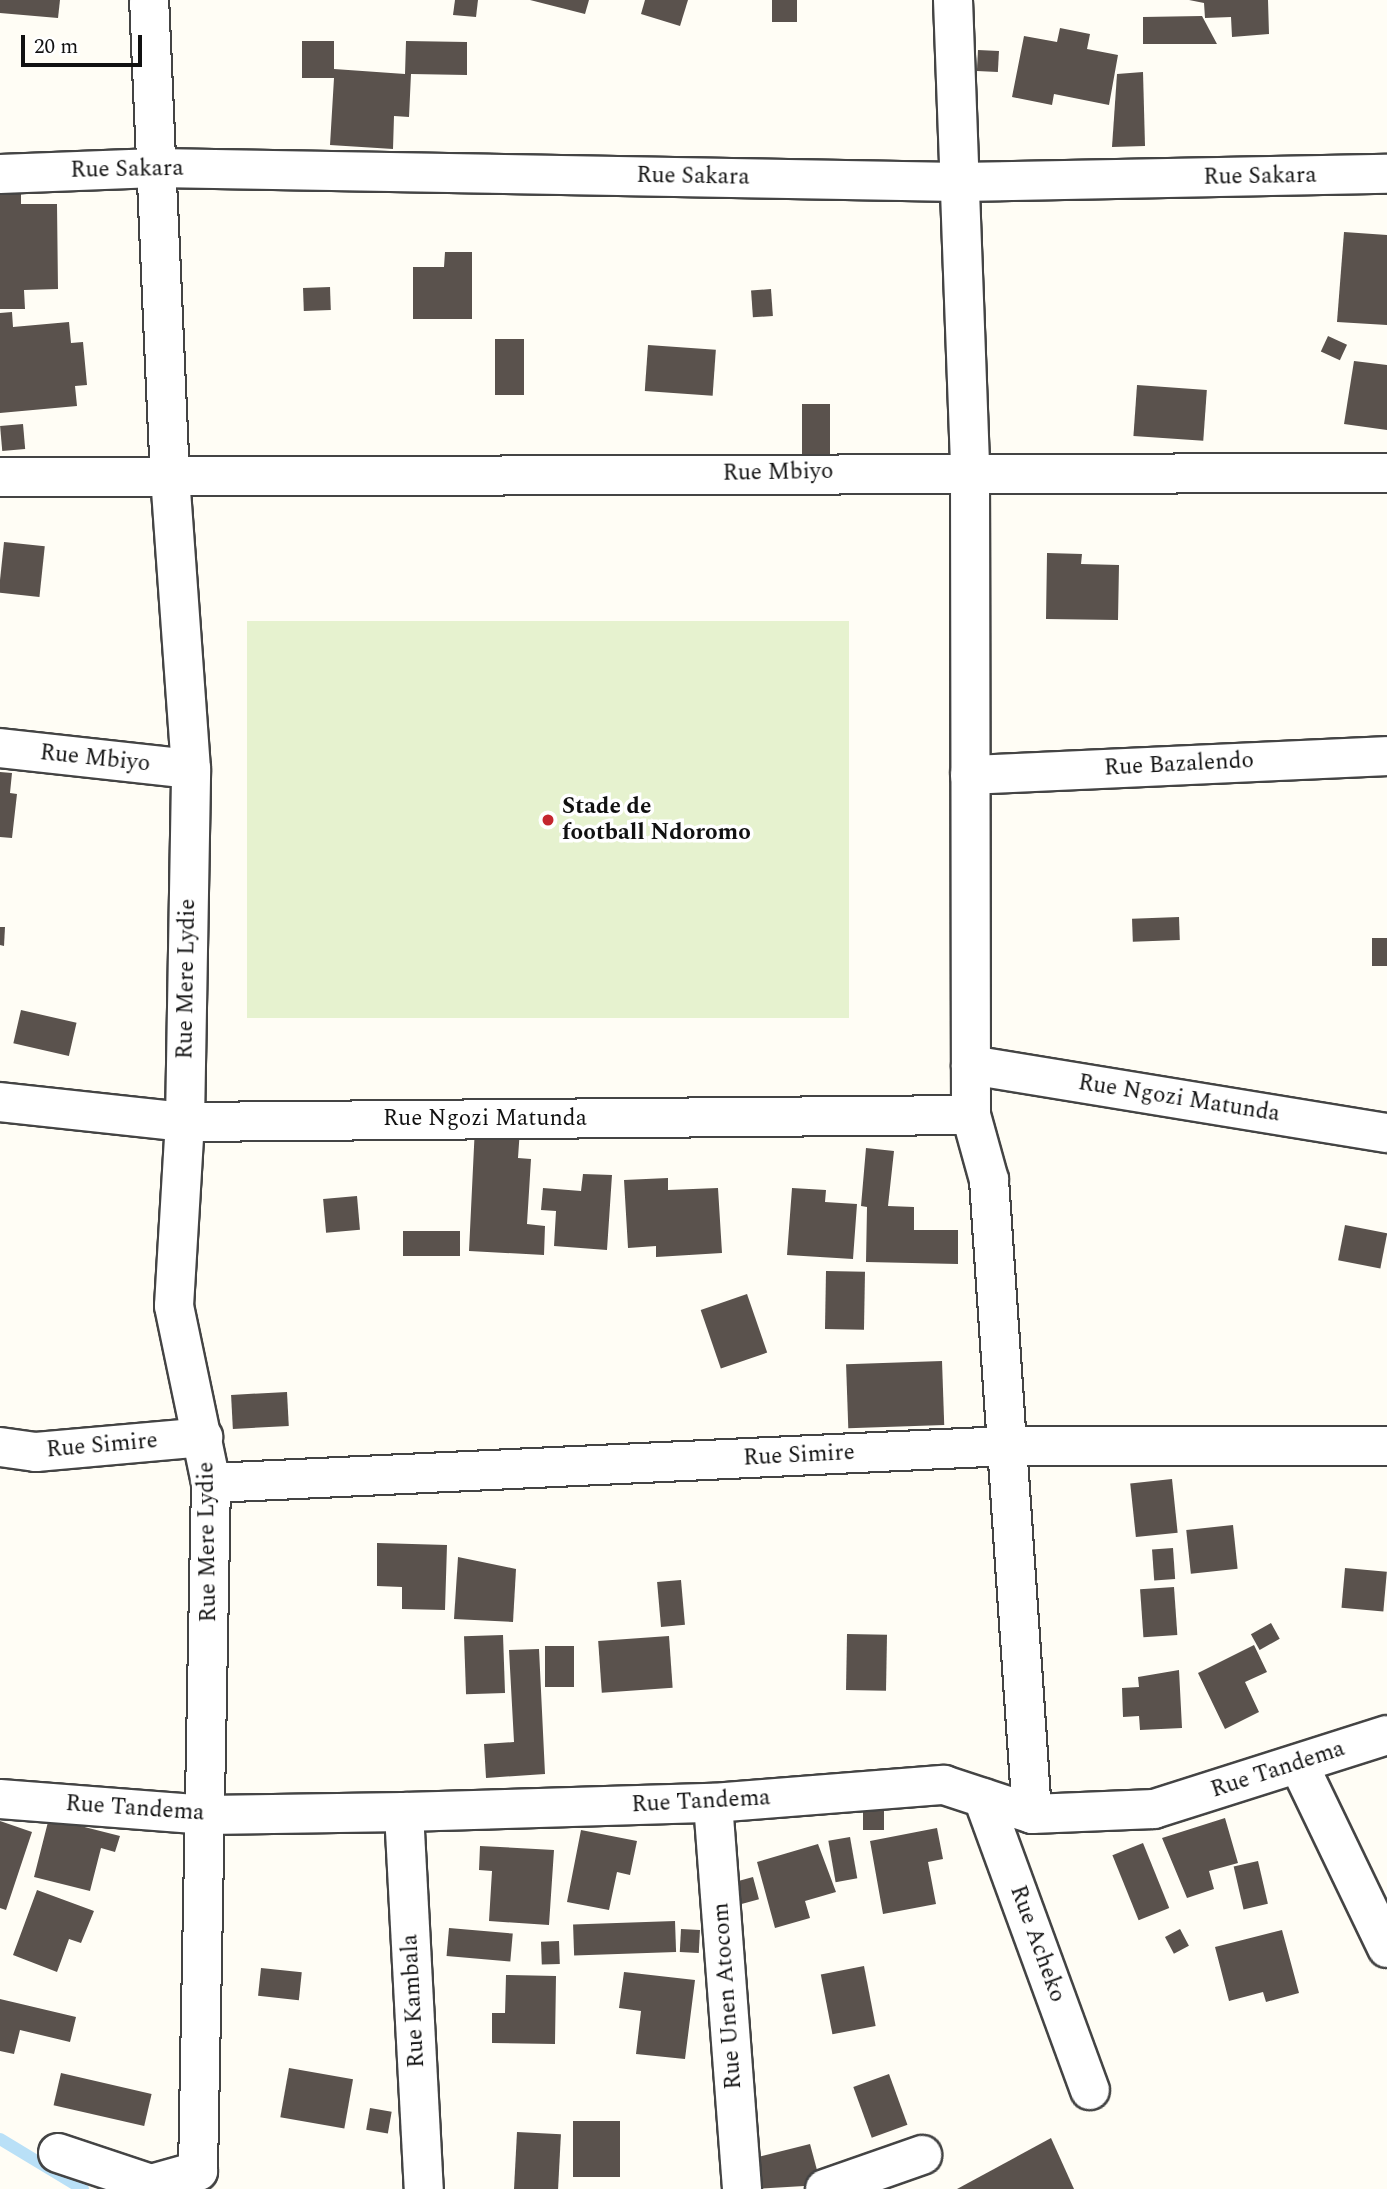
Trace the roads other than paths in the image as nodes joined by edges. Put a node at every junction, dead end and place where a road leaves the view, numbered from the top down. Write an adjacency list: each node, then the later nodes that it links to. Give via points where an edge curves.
1 (149, 0): 3 (street, Rue Mere Lydie)
2 (953, 0): 6 (street)
3 (156, 168): 4 (street, Rue Sakara); 6 (street, Rue Sakara); 10 (street, Rue Mere Lydie)
4 (0, 174)
5 (1387, 174): 6 (street, Rue Sakara)
6 (959, 182): 7 (street)
7 (970, 471): 8 (street, Rue Mbiyo); 10 (street, Rue Mbiyo); 14 (street)
8 (1387, 473)
9 (0, 477): 10 (street, Rue Mbiyo)
10 (170, 479): 13 (street, Rue Mere Lydie)
11 (0, 748): 13 (street, Rue Mbiyo)
12 (1387, 756): 14 (street, Rue Bazalendo)
13 (191, 769): 18 (street, Rue Mere Lydie)
14 (970, 775): 15 (street)
15 (971, 1065): 17 (street); 19 (street, Rue Ngozi Matunda)
16 (0, 1102): 18 (street, Rue Ngozi Matunda)
17 (971, 1115): 18 (street, Rue Ngozi Matunda); 21 (street, via 989,1180)
18 (185, 1122): 20 (street, Rue Mere Lydie, via 174,1306)
19 (1387, 1133)
20 (204, 1437): 23 (street, Rue Simire, via 37,1452); 24 (street, Rue Mere Lydie)
21 (1007, 1446): 22 (street, Rue Simire); 24 (street, Rue Simire); 31 (street)
22 (1387, 1446)
23 (0, 1447)
24 (211, 1483): 32 (street, Rue Mere Lydie)
25 (1387, 1735): 26 (street, Rue Tandema)
26 (1299, 1765): 31 (street, Rue Tandema, via 1154,1809); 33 (street)
27 (983, 1798): 29 (street, Rue Tandema, via 944,1785); 31 (street, Rue Tandema); 34 (street, Rue Acheko)
28 (0, 1799): 32 (street, Rue Tandema)
29 (713, 1803): 30 (street, Rue Tandema); 38 (street, Rue Unen Atocom)
30 (404, 1812): 32 (street, Rue Tandema); 37 (street, Rue Kambala)
31 (1032, 1814)
32 (207, 1815): 35 (street, Rue Mere Lydie, via 198,2171 151,2184)
33 (1387, 1948)
34 (1090, 2090)
35 (58, 2153)
36 (922, 2155): 39 (street)
37 (424, 2189)
38 (742, 2189)
39 (825, 2189)

